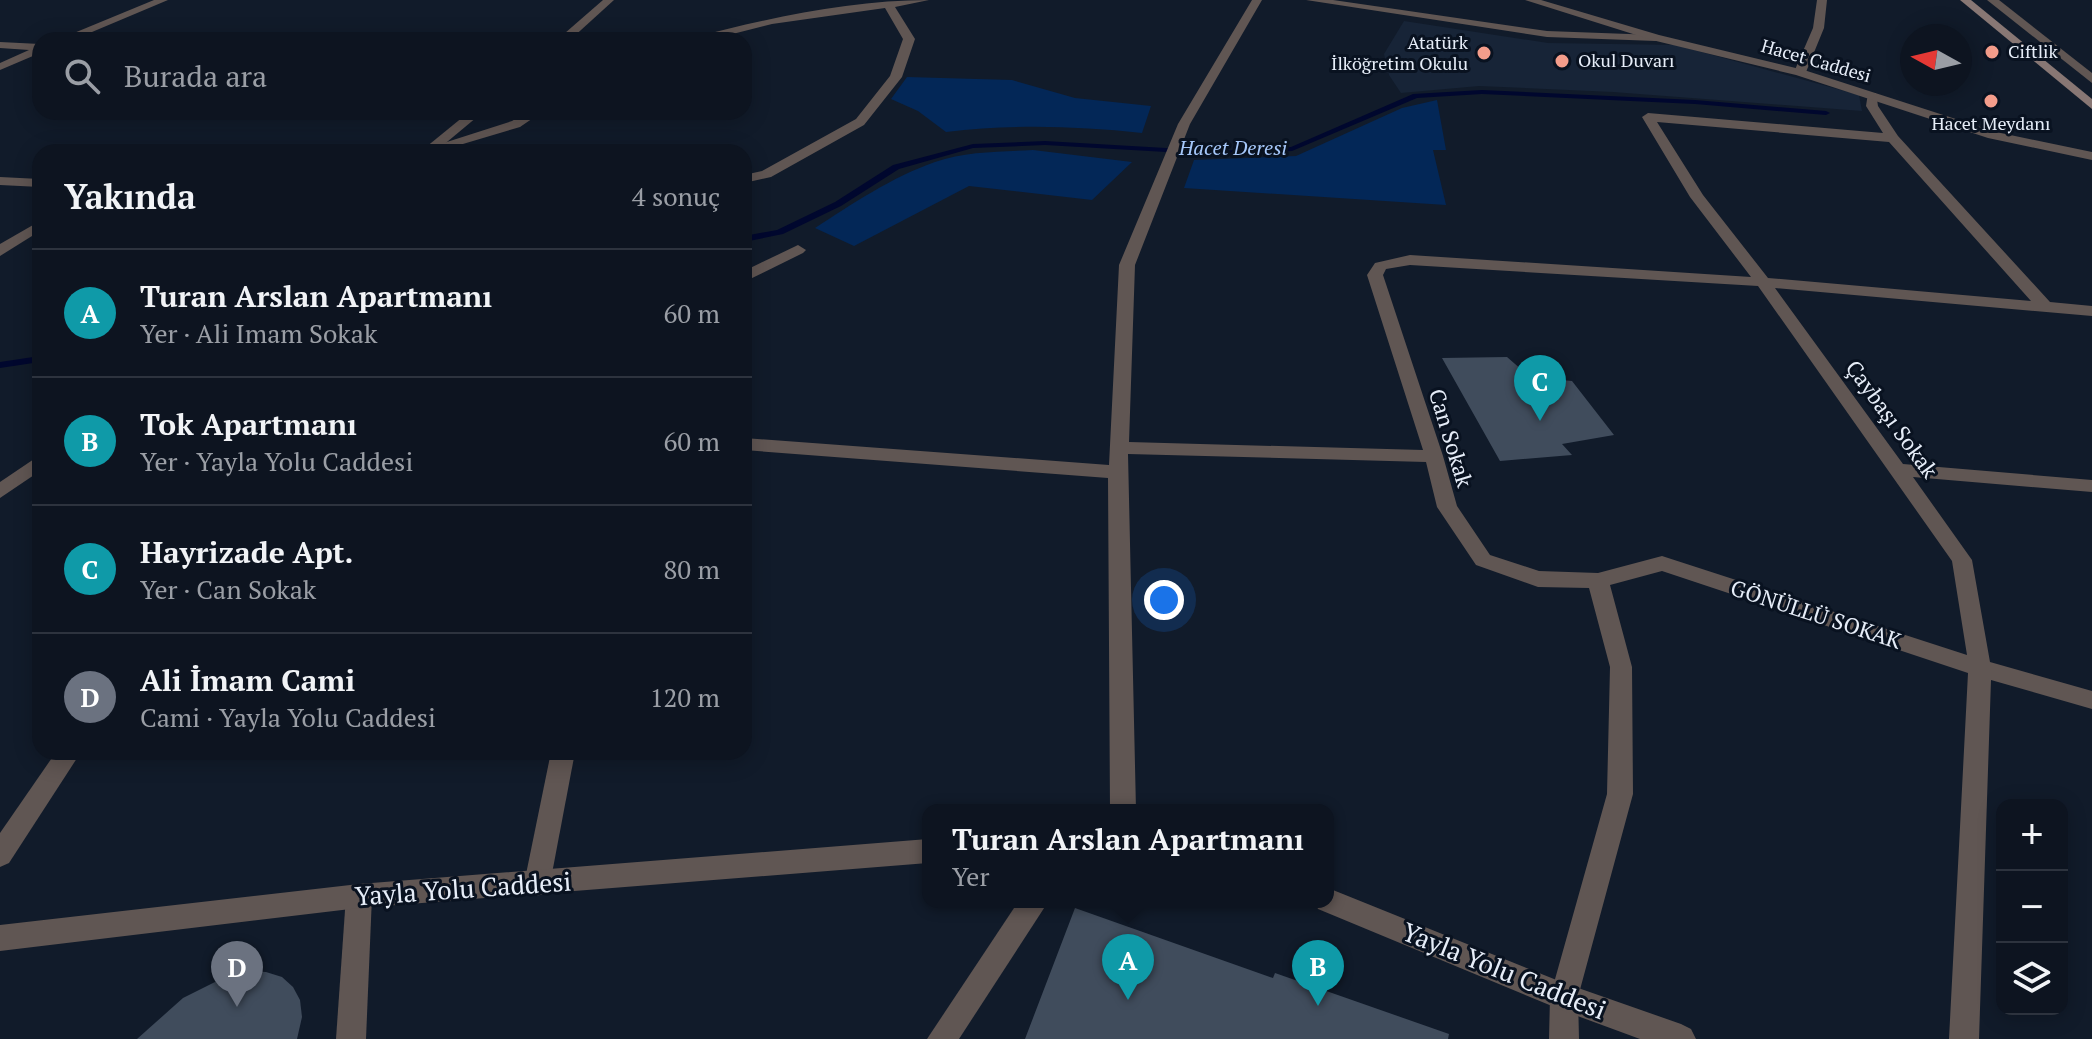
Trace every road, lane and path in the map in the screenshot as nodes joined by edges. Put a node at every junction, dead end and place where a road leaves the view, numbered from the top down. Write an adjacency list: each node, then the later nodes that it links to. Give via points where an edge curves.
1 (163, 0): 11 (street)
2 (609, 0): 12 (street)
3 (924, 0): 10 (street)
4 (1257, 0): 40 (street, via 1184,124 1127,265)
5 (1311, 0): 14 (street, via 1547,34)
6 (1530, 0): 14 (street, Hacet Caddesi)
7 (1822, 0): 19 (street, via 1823,14)
8 (1965, 0): 22 (main road)
9 (1992, 0): 20 (street)
10 (888, 4): 13 (street); 29 (street, via 909,39 896,77 860,122)
11 (83, 32)
12 (572, 32)
13 (727, 32)
14 (1656, 38): 19 (street, Hacet Caddesi)
15 (0, 45): 16 (street)
16 (32, 47)
17 (32, 52): 18 (street)
18 (0, 67)
19 (1800, 72): 21 (street, Hacet Caddesi)
20 (2092, 79)
21 (1872, 96): 25 (street, via 1872,106); 28 (street, Hacet Caddesi, via 1993,135)
22 (2092, 105)
23 (467, 120): 26 (street)
24 (523, 120): 27 (street)
25 (1893, 138): 36 (street, Çaybaşı Sokak, via 1648,117 1697,197); 37 (street)
26 (437, 144)
27 (449, 144)
28 (2092, 156)
29 (752, 177)
30 (0, 181): 31 (street)
31 (32, 183)
32 (32, 230): 34 (street)
33 (798, 250): 35 (street)
34 (0, 251)
35 (752, 273)
36 (1763, 282): 37 (street); 41 (street, Can Sokak, via 1410,260 1380,266 1375,275); 43 (street, Çaybaşı Sokak)
37 (2045, 307): 38 (street)
38 (2092, 311)
39 (752, 445): 44 (street)
40 (1119, 448): 41 (street); 44 (street)
41 (1434, 456): 47 (street, Can Sokak, via 1447,507 1483,560)
42 (32, 467): 46 (street)
43 (1900, 470): 45 (street); 49 (street, Çaybaşı Sokak, via 1962,560)
44 (1118, 472): 53 (street)
45 (2092, 486)
46 (0, 492)
47 (1538, 579): 48 (street, GÖNÜLLÜ SOKAK)
48 (1598, 581): 49 (street, GÖNÜLLÜ SOKAK, via 1662,563); 61 (street, via 1621,667 1620,794)
49 (1980, 668): 50 (street, GÖNÜLLÜ SOKAK); 66 (street, Çaybaşı Sokak)
50 (2092, 700)
51 (64, 760): 55 (street)
52 (561, 760): 56 (street)
53 (1123, 804)
54 (922, 852): 56 (street, Yayla Yolu Caddesi)
55 (0, 855)
56 (537, 884): 57 (street, Yayla Yolu Caddesi)
57 (359, 896): 60 (street, Yayla Yolu Caddesi); 62 (street)
58 (1334, 902): 61 (street, Yayla Yolu Caddesi)
59 (1030, 908): 63 (street)
60 (0, 938)
61 (1564, 997): 64 (street); 65 (street, Yayla Yolu Caddesi)
62 (351, 1039)
63 (942, 1039)
64 (1564, 1039)
65 (1681, 1039)
66 (1964, 1039)

